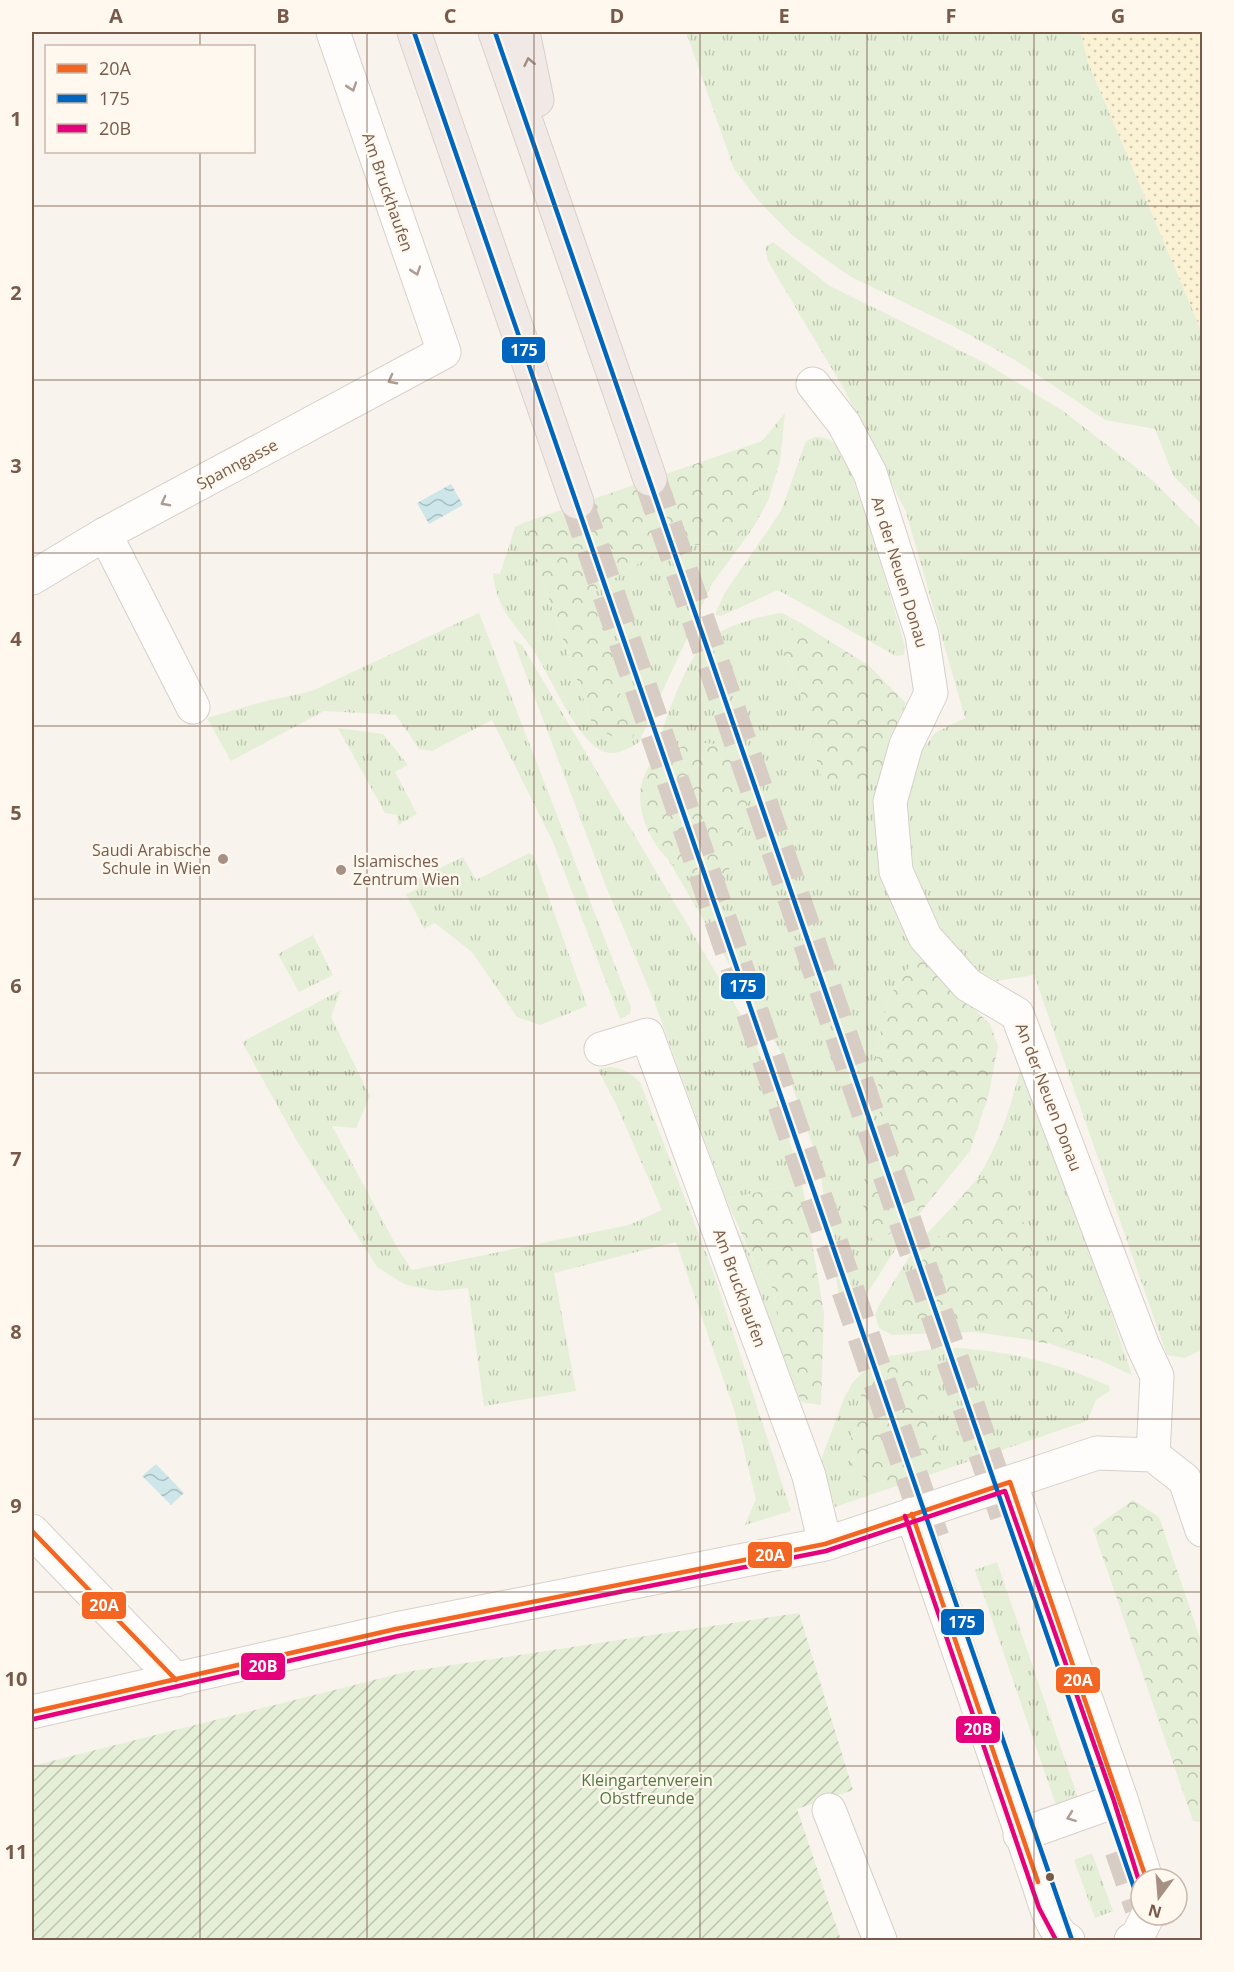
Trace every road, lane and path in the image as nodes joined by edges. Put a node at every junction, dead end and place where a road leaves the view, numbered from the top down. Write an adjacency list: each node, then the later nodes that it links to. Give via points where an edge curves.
1 (333, 32): 6 (street, Am Bruckhaufen, one-way to 6)
2 (414, 32): 9 (highway)
3 (495, 32): 5 (highway)
4 (523, 32): 5 (highway, one-way to 4)
5 (568, 242): 8 (highway)
6 (444, 352): 10 (street, Spanngasse, one-way to 10)
7 (813, 384): 14 (street, An der Neuen Donau, via 844,424 870,473 922,635 931,693 906,745 890,802 897,871 925,937 968,985 1017,1014 1157,1376)
8 (650, 479)
9 (577, 502)
10 (105, 534): 11 (street, Spanngasse); 12 (street)
11 (32, 578)
12 (193, 707)
13 (601, 1049): 19 (street, Am Bruckhaufen, via 646,1035 809,1476)
14 (1153, 1455): 15 (street, via 1097,1453); 17 (street, via 1185,1480)
15 (1010, 1482): 16 (street); 22 (street)
16 (912, 1514): 19 (street); 24 (street)
17 (1203, 1530)
18 (32, 1531): 20 (street)
19 (825, 1544): 20 (street, via 396,1629)
20 (176, 1680): 21 (street)
21 (32, 1712)
22 (1121, 1799): 24 (street, one-way to 24); 25 (street)
23 (829, 1810): 27 (street)
24 (1020, 1835): 28 (street, via 1052,1919)
25 (1142, 1867)
26 (1142, 1927): 29 (street)
27 (880, 1941)
28 (1068, 1941)
29 (1131, 1941)

